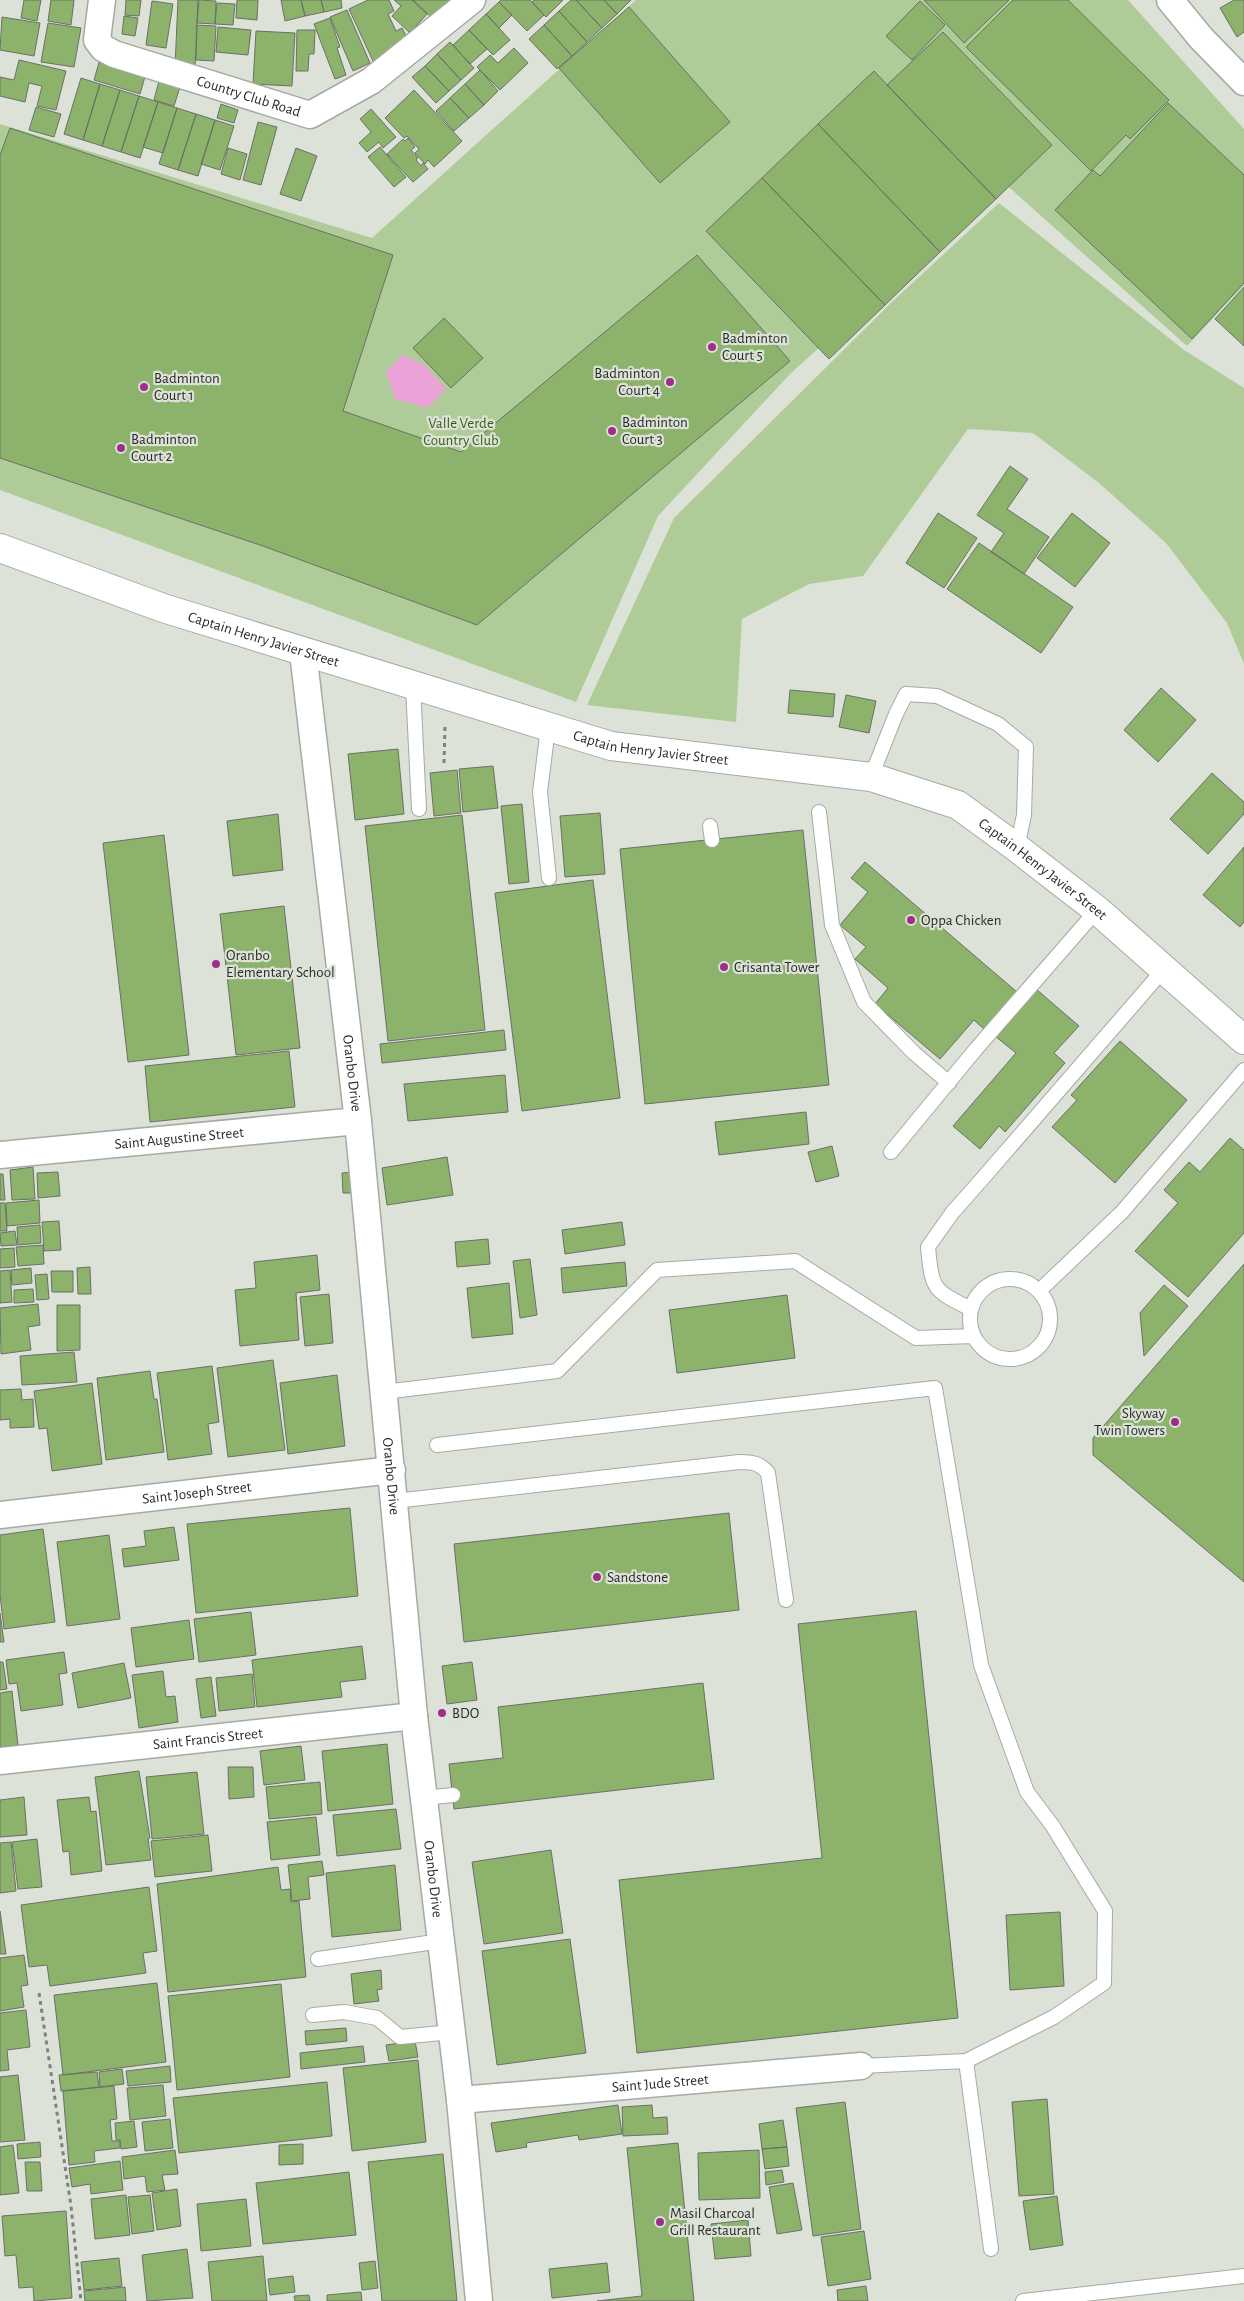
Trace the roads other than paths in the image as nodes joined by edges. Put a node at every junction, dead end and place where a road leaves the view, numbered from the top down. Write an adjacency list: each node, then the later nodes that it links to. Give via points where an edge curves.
1 (102, 0): 2 (street, Country Club Road, via 97,40 103,48 310,116 371,81)
2 (472, 0)
3 (1170, 0): 4 (street)
4 (1244, 82)
5 (0, 548): 6 (street, Captain Henry Javier Street, via 163,608)
6 (302, 652): 7 (street, Captain Henry Javier Street); 19 (street, Oranbo Drive)
7 (412, 686): 8 (street, Captain Henry Javier Street); 10 (lane)
8 (548, 728): 9 (street, Captain Henry Javier Street, via 611,746); 13 (lane, via 540,792)
9 (871, 777): 12 (street, Captain Henry Javier Street, via 958,805); 12 (lane, via 906,694 937,696 998,724 1026,747 1024,814)
10 (419, 809)
11 (819, 812): 18 (lane, via 832,926 864,1002)
12 (1017, 848): 14 (street, Captain Henry Javier Street)
13 (549, 878)
14 (1097, 910): 15 (street, Captain Henry Javier Street); 18 (lane)
15 (1165, 968): 16 (street, Captain Henry Javier Street); 23 (lane, via 964,1199 928,1247 931,1279 943,1295)
16 (1244, 1040)
17 (1244, 1070): 22 (lane, via 1122,1212)
18 (949, 1083): 20 (lane)
19 (358, 1121): 21 (street, Saint Augustine Street); 25 (street, Oranbo Drive)
20 (891, 1152)
21 (0, 1155)
22 (1039, 1291): 23 (lane, via 1014,1279 1000,1280 977,1296); 24 (lane, via 1047,1302 1049,1330 1043,1343 1032,1353 1019,1359 1005,1360 981,1347)
23 (972, 1309): 24 (lane, via 970,1323)
24 (974, 1336): 25 (lane, via 916,1338 795,1261 657,1270 557,1372)
25 (384, 1392): 27 (street, Oranbo Drive)
26 (437, 1444): 39 (lane, via 935,1388 981,1665 1028,1792 1104,1911 1104,1983 1054,2017)
27 (392, 1470): 28 (street, Oranbo Drive); 29 (street, Saint Joseph Street)
28 (395, 1501): 30 (lane, via 751,1462 762,1465 768,1473); 31 (street, Oranbo Drive)
29 (0, 1515)
30 (786, 1600)
31 (414, 1716): 32 (street, Saint Francis Street); 34 (street, Oranbo Drive)
32 (0, 1760)
33 (453, 1795): 34 (lane)
34 (424, 1798): 35 (street, Oranbo Drive)
35 (441, 1941): 36 (lane); 38 (street, Oranbo Drive)
36 (318, 1959)
37 (313, 2015): 38 (lane, via 344,2012 376,2018 400,2037)
38 (452, 2032): 41 (street, Oranbo Drive)
39 (966, 2061): 40 (lane); 42 (lane)
40 (861, 2066): 41 (street, Saint Jude Street)
41 (460, 2100): 44 (street, Oranbo Drive)
42 (991, 2249)
43 (1244, 2276): 45 (lane)
44 (479, 2301)
45 (1023, 2301)

